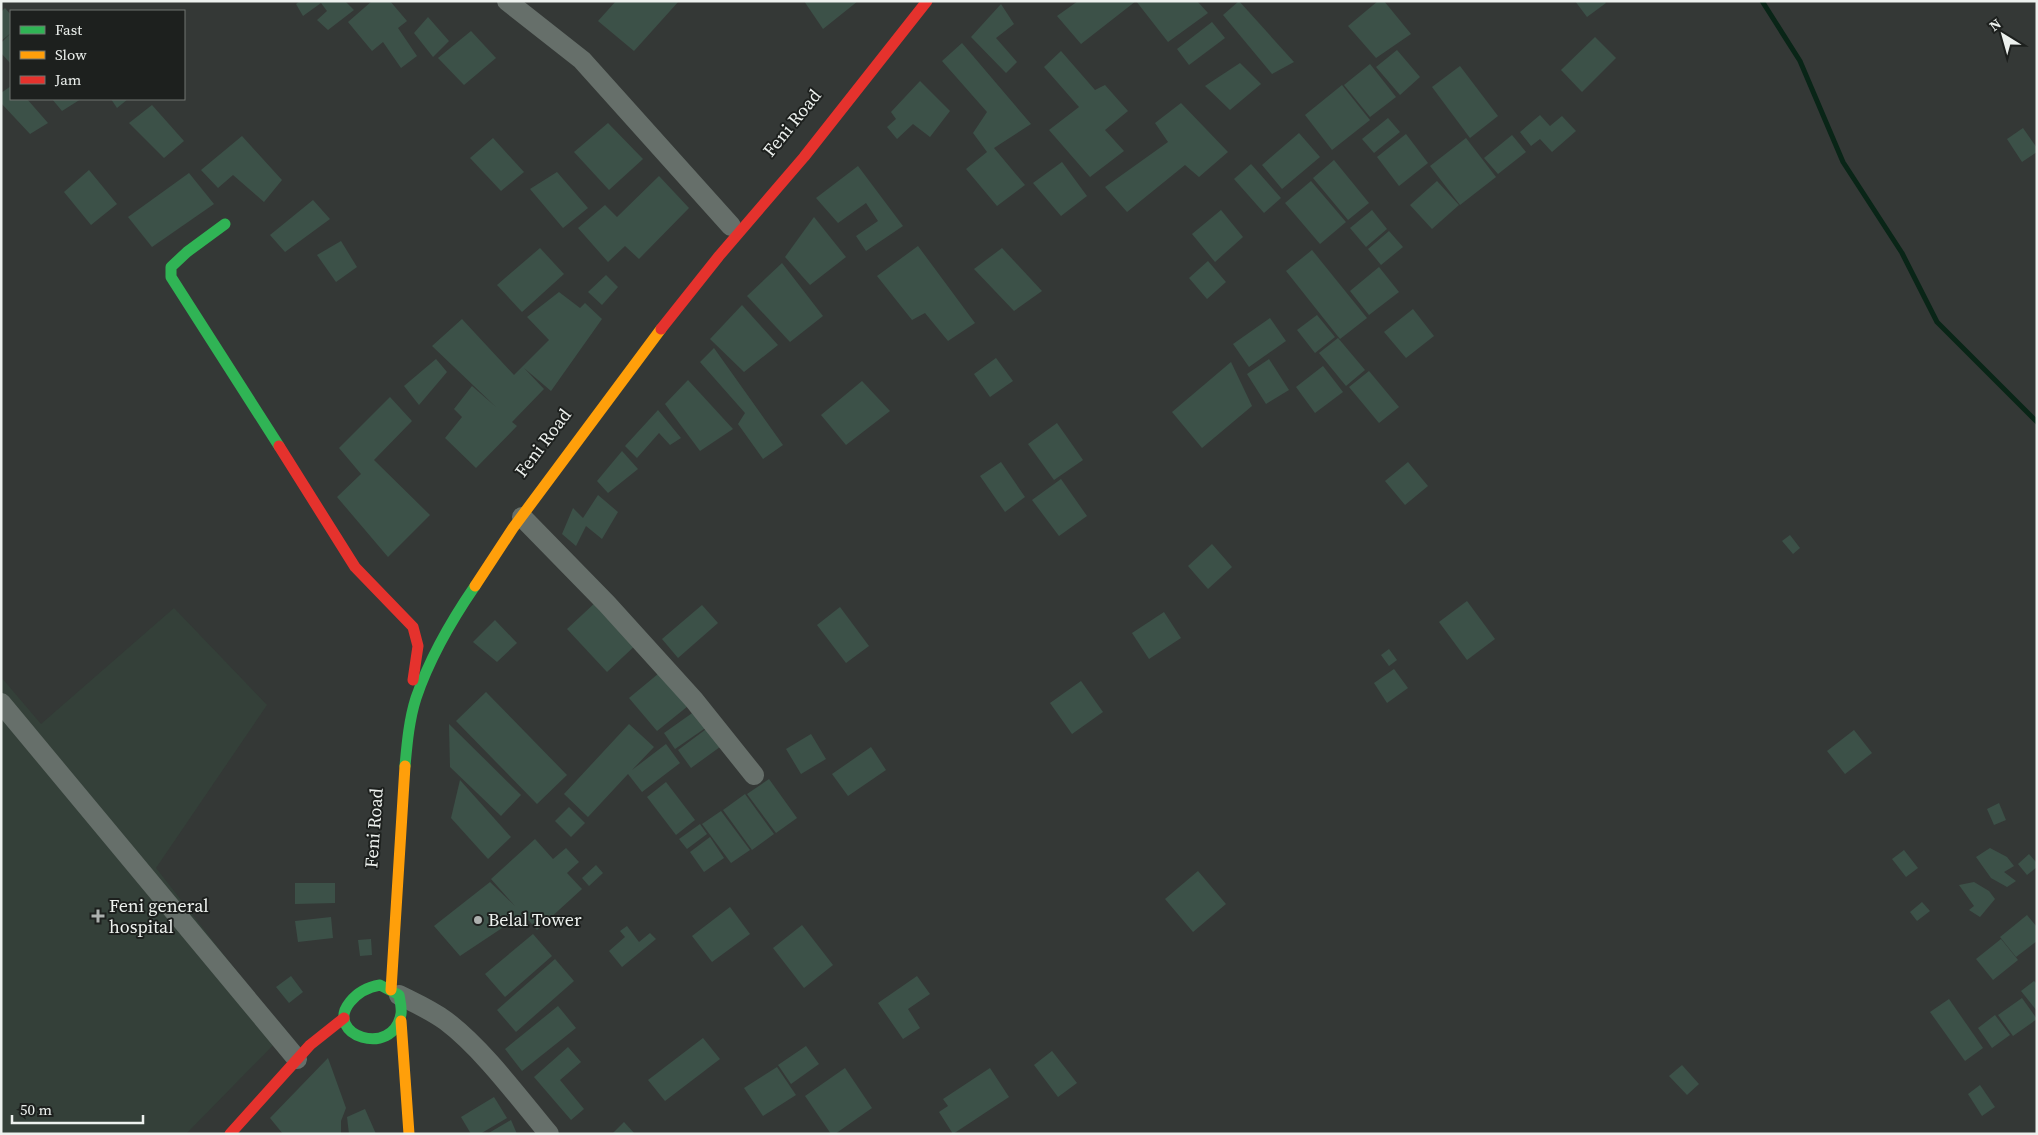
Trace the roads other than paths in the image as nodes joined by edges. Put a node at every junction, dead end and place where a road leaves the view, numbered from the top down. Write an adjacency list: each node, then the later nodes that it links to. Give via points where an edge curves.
1 (508, 1): 7 (street, via 582,60)
2 (914, 1): 4 (main road, Feni Road)
3 (927, 1): 8 (main road, via 804,157 719,256)
4 (831, 104)
5 (756, 195): 7 (main road, Feni Road)
6 (225, 224): 9 (main road, via 171,267 171,277 355,567 413,627 419,645)
7 (731, 226): 9 (main road, Feni Road, via 618,371 455,597 436,631)
8 (522, 516): 11 (street, via 688,693); 12 (main road, via 451,622 432,658 416,700 408,735 403,786)
9 (412, 689): 12 (main road, Feni Road, via 402,721 394,786)
10 (1, 703): 15 (street)
11 (754, 775)
12 (390, 990): 13 (main road, via 360,990 347,1005); 14 (main road, via 402,1008); 18 (street, via 447,1022 486,1058)
13 (344, 1018): 14 (main road, via 347,1028 356,1037 385,1041); 15 (main road, via 310,1044)
14 (401, 1021): 17 (main road)
15 (297, 1059): 16 (main road)
16 (230, 1134)
17 (410, 1134)
18 (549, 1134)

